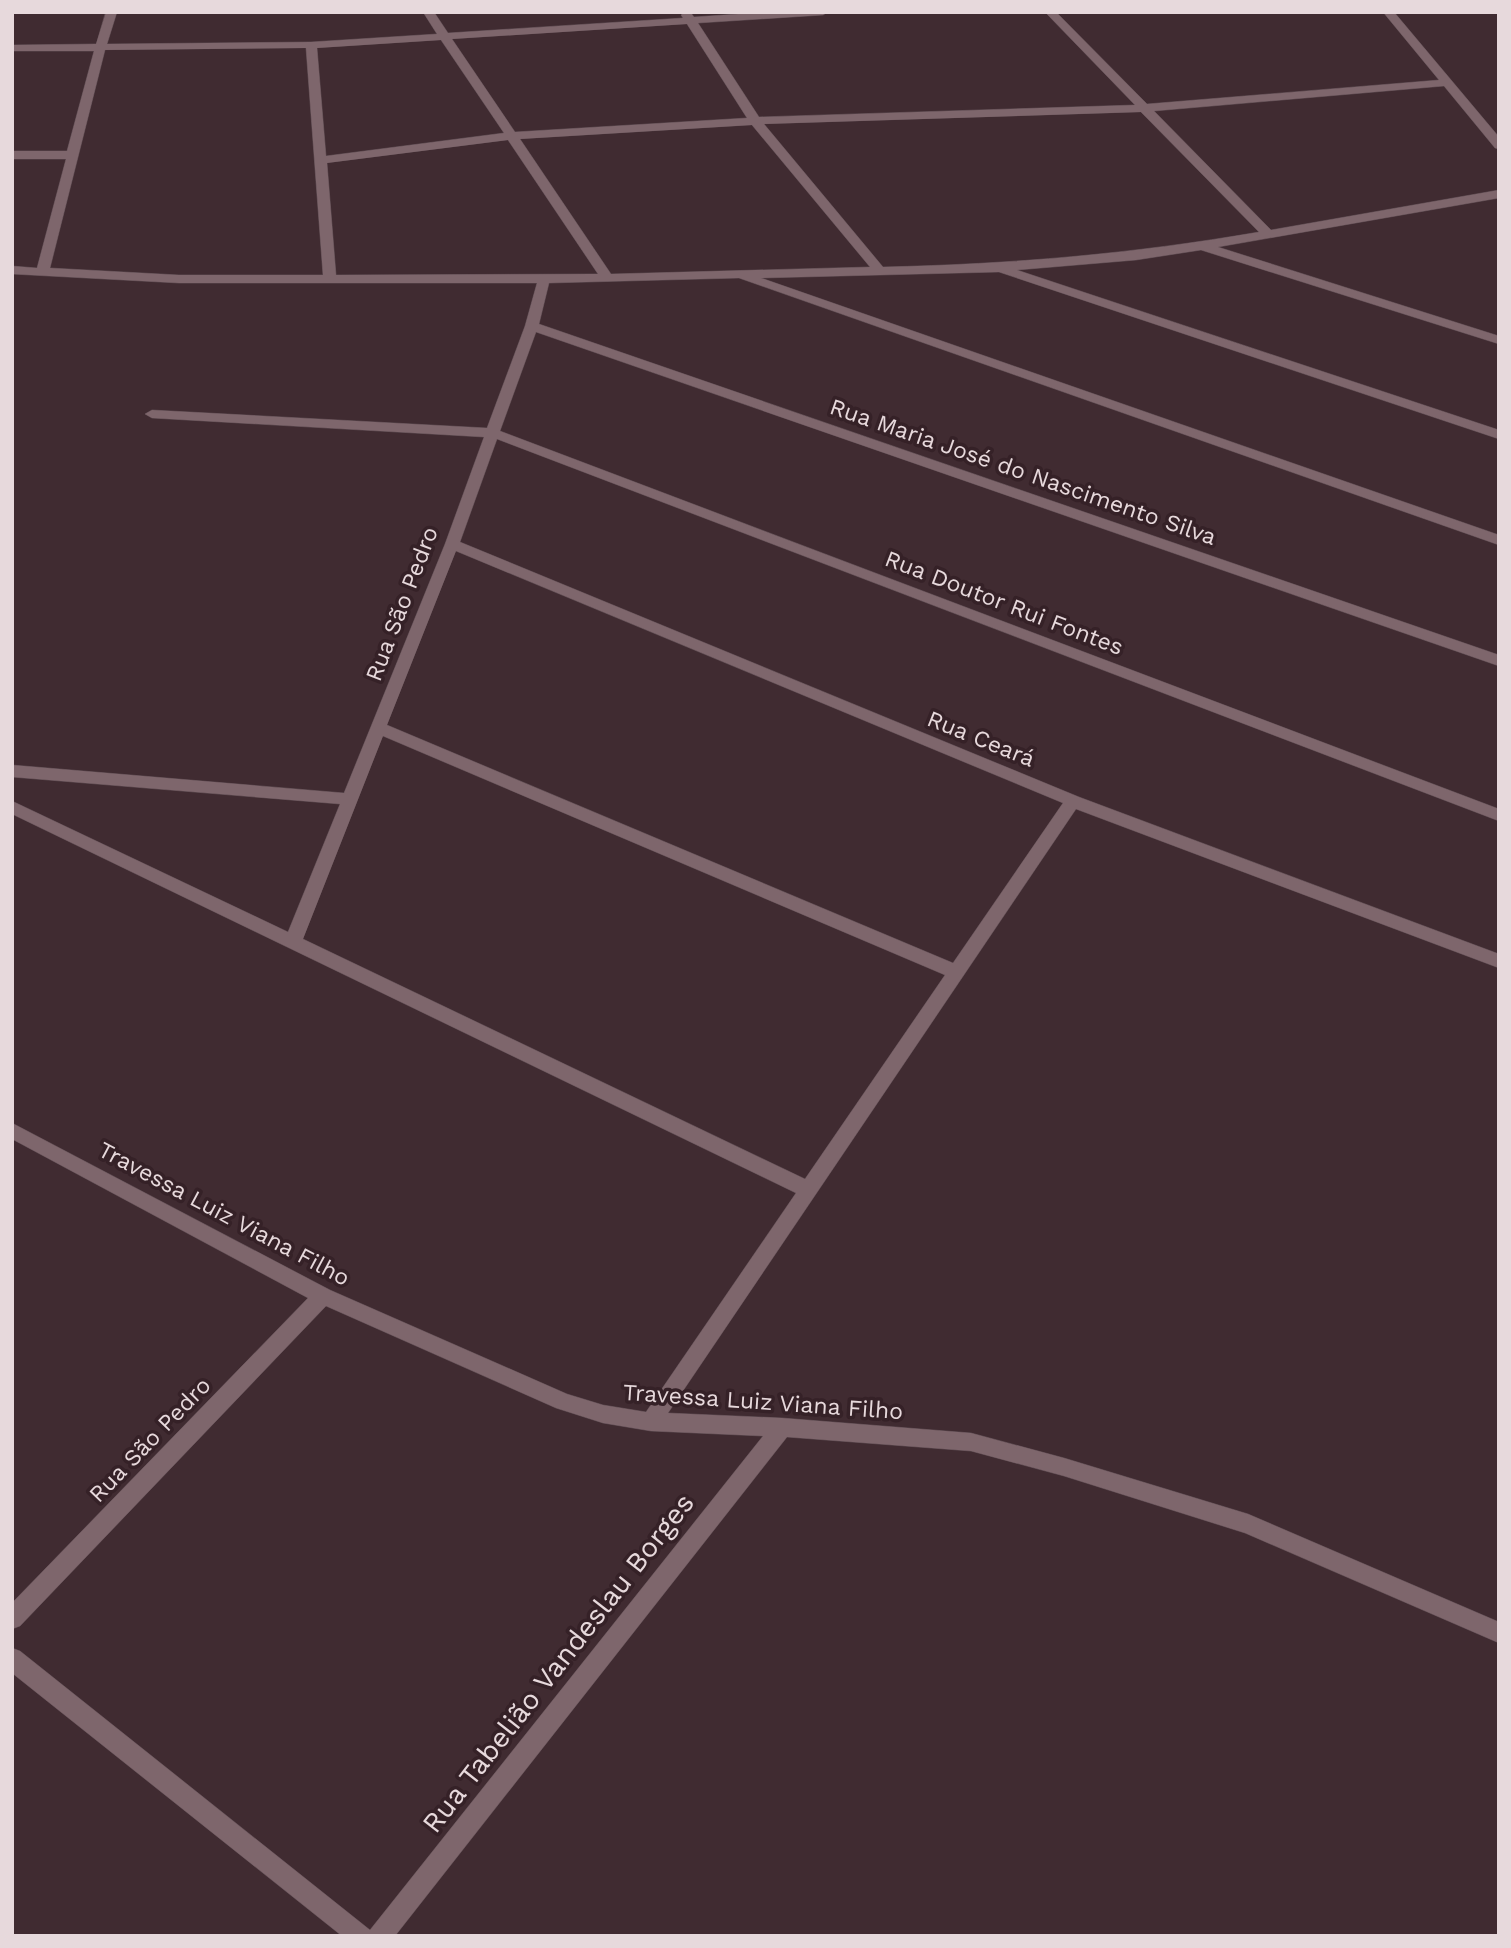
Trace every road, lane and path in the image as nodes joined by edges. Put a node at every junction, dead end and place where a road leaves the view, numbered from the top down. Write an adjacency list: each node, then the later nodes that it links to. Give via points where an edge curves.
1 (112, 12): 10 (street)
2 (428, 12): 7 (street)
3 (823, 12): 6 (street)
4 (1051, 12): 12 (street)
5 (1388, 12): 11 (street)
6 (688, 17): 7 (street); 13 (street)
7 (443, 36): 8 (street); 14 (street)
8 (311, 45): 10 (street); 18 (street)
9 (12, 48): 10 (street)
10 (100, 48): 17 (street)
11 (1444, 83): 12 (street); 15 (street)
12 (1144, 108): 13 (street); 20 (street)
13 (755, 121): 14 (street); 23 (street)
14 (509, 136): 18 (street); 28 (street)
15 (1499, 145)
16 (12, 155): 17 (street)
17 (73, 155): 25 (street)
18 (321, 160): 27 (street)
19 (1499, 194): 20 (street)
20 (1268, 234): 21 (street)
21 (1201, 246): 22 (street); 31 (street)
22 (997, 268): 23 (street); 34 (street)
23 (878, 269): 26 (street)
24 (12, 270): 25 (street)
25 (43, 270): 27 (street, via 179,279)
26 (734, 273): 28 (street); 35 (street)
27 (330, 277): 29 (street)
28 (607, 277): 29 (street)
29 (544, 279): 30 (street, Rua São Pedro)
30 (532, 326): 33 (street, Rua São Pedro); 37 (street, Rua Maria José do Nascimento Silva)
31 (1499, 340)
32 (152, 414): 33 (street, Rua Doutor Rui Fontes)
33 (493, 433): 36 (street, Rua São Pedro); 43 (street, Rua Doutor Rui Fontes)
34 (1499, 435)
35 (1499, 540)
36 (452, 544): 38 (street, Rua São Pedro); 41 (street, Rua Ceará)
37 (1499, 661)
38 (379, 728): 40 (street, Rua São Pedro); 46 (street)
39 (12, 771): 40 (street)
40 (350, 799): 44 (street, Rua São Pedro)
41 (1073, 801): 45 (street, Rua Ceará); 46 (street)
42 (12, 807): 44 (street)
43 (1499, 816)
44 (293, 943): 48 (street)
45 (1499, 961)
46 (956, 972): 48 (street)
47 (12, 1130): 49 (street, Travessa Luiz Viana Filho)
48 (809, 1190): 50 (street)
49 (323, 1296): 50 (street, Travessa Luiz Viana Filho, via 563,1402); 52 (street, Rua São Pedro)
50 (651, 1422): 51 (street, Travessa Luiz Viana Filho)
51 (782, 1427): 53 (street, Travessa Luiz Viana Filho, via 971,1442 1064,1467 1248,1524); 56 (street, Rua Tabelião Vandeslau Borges)
52 (12, 1619)
53 (1499, 1633)
54 (12, 1659): 55 (street)
55 (361, 1936)
56 (380, 1936)

